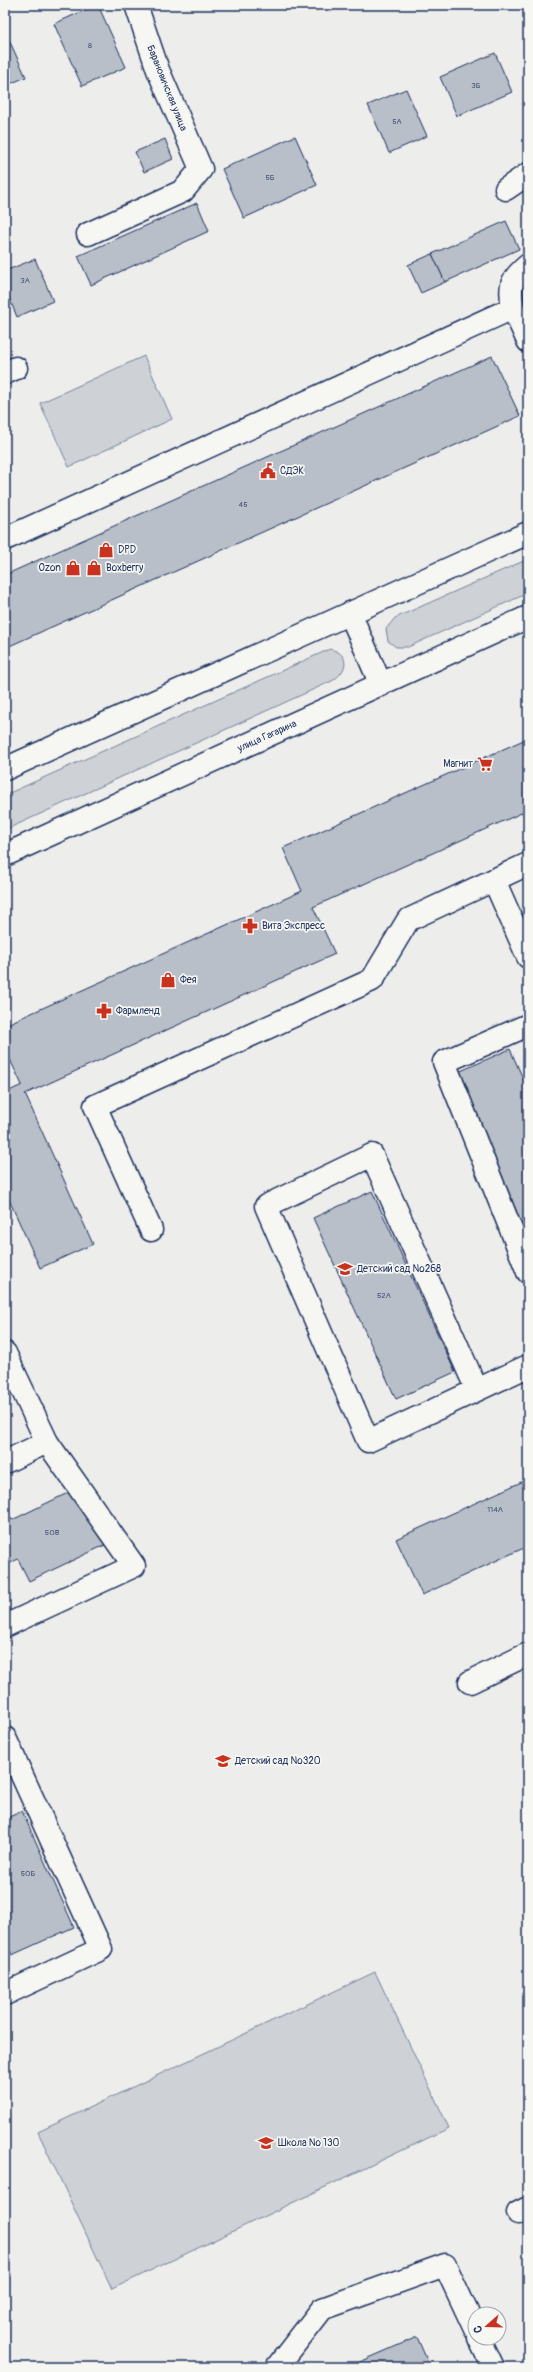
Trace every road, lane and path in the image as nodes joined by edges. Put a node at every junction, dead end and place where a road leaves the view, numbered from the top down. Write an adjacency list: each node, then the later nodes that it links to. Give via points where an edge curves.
1 (136, 5): 4 (main road, Барановичская улица, via 158,70 201,169 183,191)
2 (528, 174): 3 (main road)
3 (506, 189)
4 (88, 234)
5 (528, 265): 6 (main road, via 514,276 510,292)
6 (513, 308): 7 (main road); 9 (main road)
7 (528, 341)
8 (528, 533): 10 (main road)
9 (5, 539)
10 (350, 613): 12 (main road); 13 (main road)
11 (528, 618): 12 (main road, улица Гагарина)
12 (381, 685): 14 (main road, улица Гагарина)
13 (5, 769)
14 (5, 855)
15 (528, 864): 16 (main road)
16 (494, 880): 17 (main road); 19 (main road, via 408,920 372,980 95,1106)
17 (528, 957)
18 (528, 1025): 20 (main road, via 444,1062)
19 (151, 1230)
20 (528, 1272)
21 (5, 1353): 24 (main road)
22 (528, 1366): 23 (main road)
23 (477, 1390): 23 (main road, via 372,1155 266,1206 368,1441)
24 (47, 1442): 25 (main road); 26 (main road, via 134,1566)
25 (5, 1462)
26 (5, 1626)
27 (528, 1654): 28 (main road)
28 (470, 1682)
29 (5, 1738): 30 (main road, via 101,1949)
30 (5, 1994)
31 (467, 2312): 33 (main road, via 445,2265 322,2309)
32 (483, 2346): 34 (main road)
33 (277, 2367)
34 (493, 2367)

